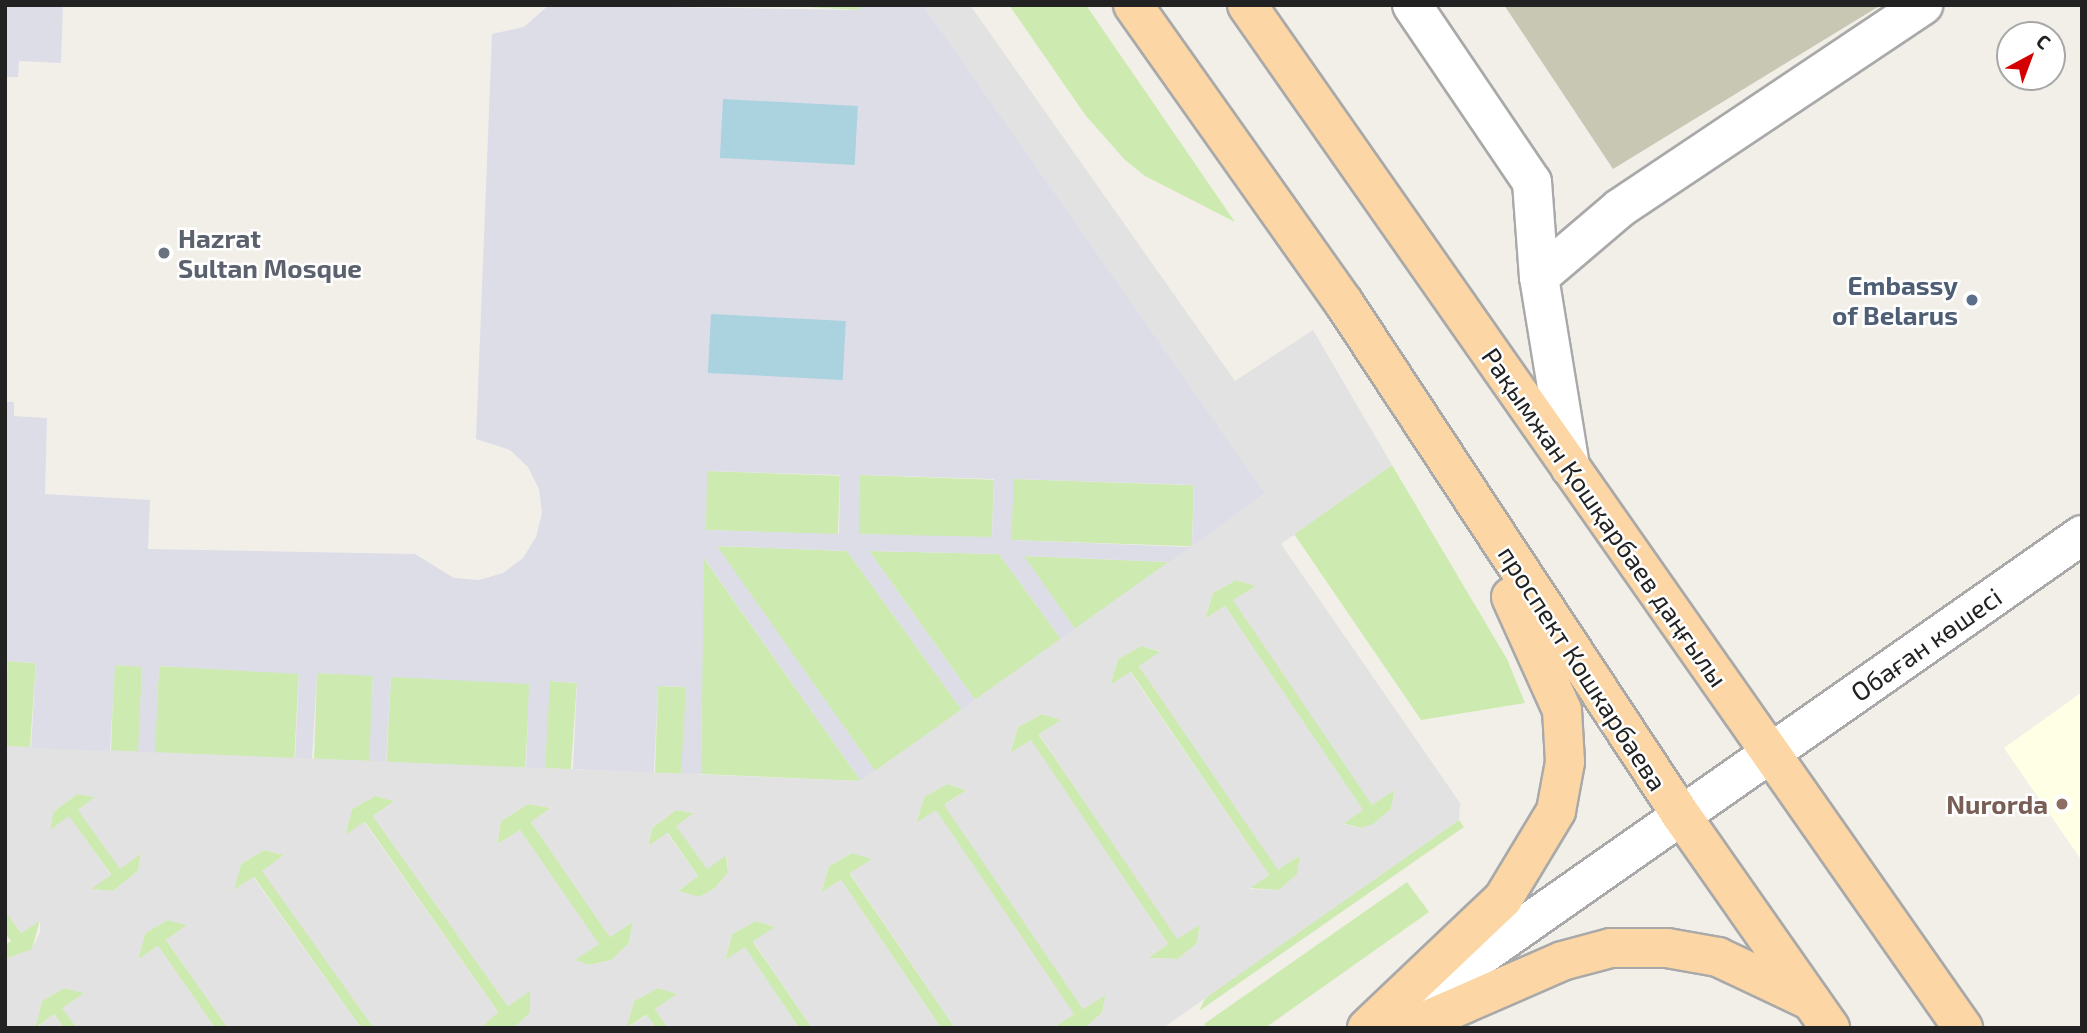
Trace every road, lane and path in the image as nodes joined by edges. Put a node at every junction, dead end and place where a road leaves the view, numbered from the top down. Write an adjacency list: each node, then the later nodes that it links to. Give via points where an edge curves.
1 (1132, 5): 6 (main road, проспект Кошкарбаева, via 1344,303)
2 (1247, 5): 7 (main road, Рақымжан Қошқарбаев даңғылы)
3 (1412, 5): 5 (street, via 1532,182)
4 (1923, 5): 5 (street, via 1620,208)
5 (1539, 277): 7 (street)
6 (1430, 435): 10 (main road, проспект Кошкарбаева); 12 (main road, via 1545,663 1562,710 1565,762 1556,811 1503,899)
7 (1570, 467): 9 (main road, Рақымжан Қошқарбаев даңғылы)
8 (2082, 536): 9 (street, Обаған көшесі)
9 (1770, 752): 10 (street, Обаған көшесі); 15 (main road, Рақымжан Қошқарбаев даңғылы)
10 (1681, 815): 11 (main road, проспект Кошкарбаева); 13 (street, Обаған көшесі)
11 (1820, 1015): 14 (main road, via 1718,957 1667,948 1611,948 1562,961)
12 (1367, 1028)
13 (1379, 1028)
14 (1409, 1028)
15 (1964, 1028)

